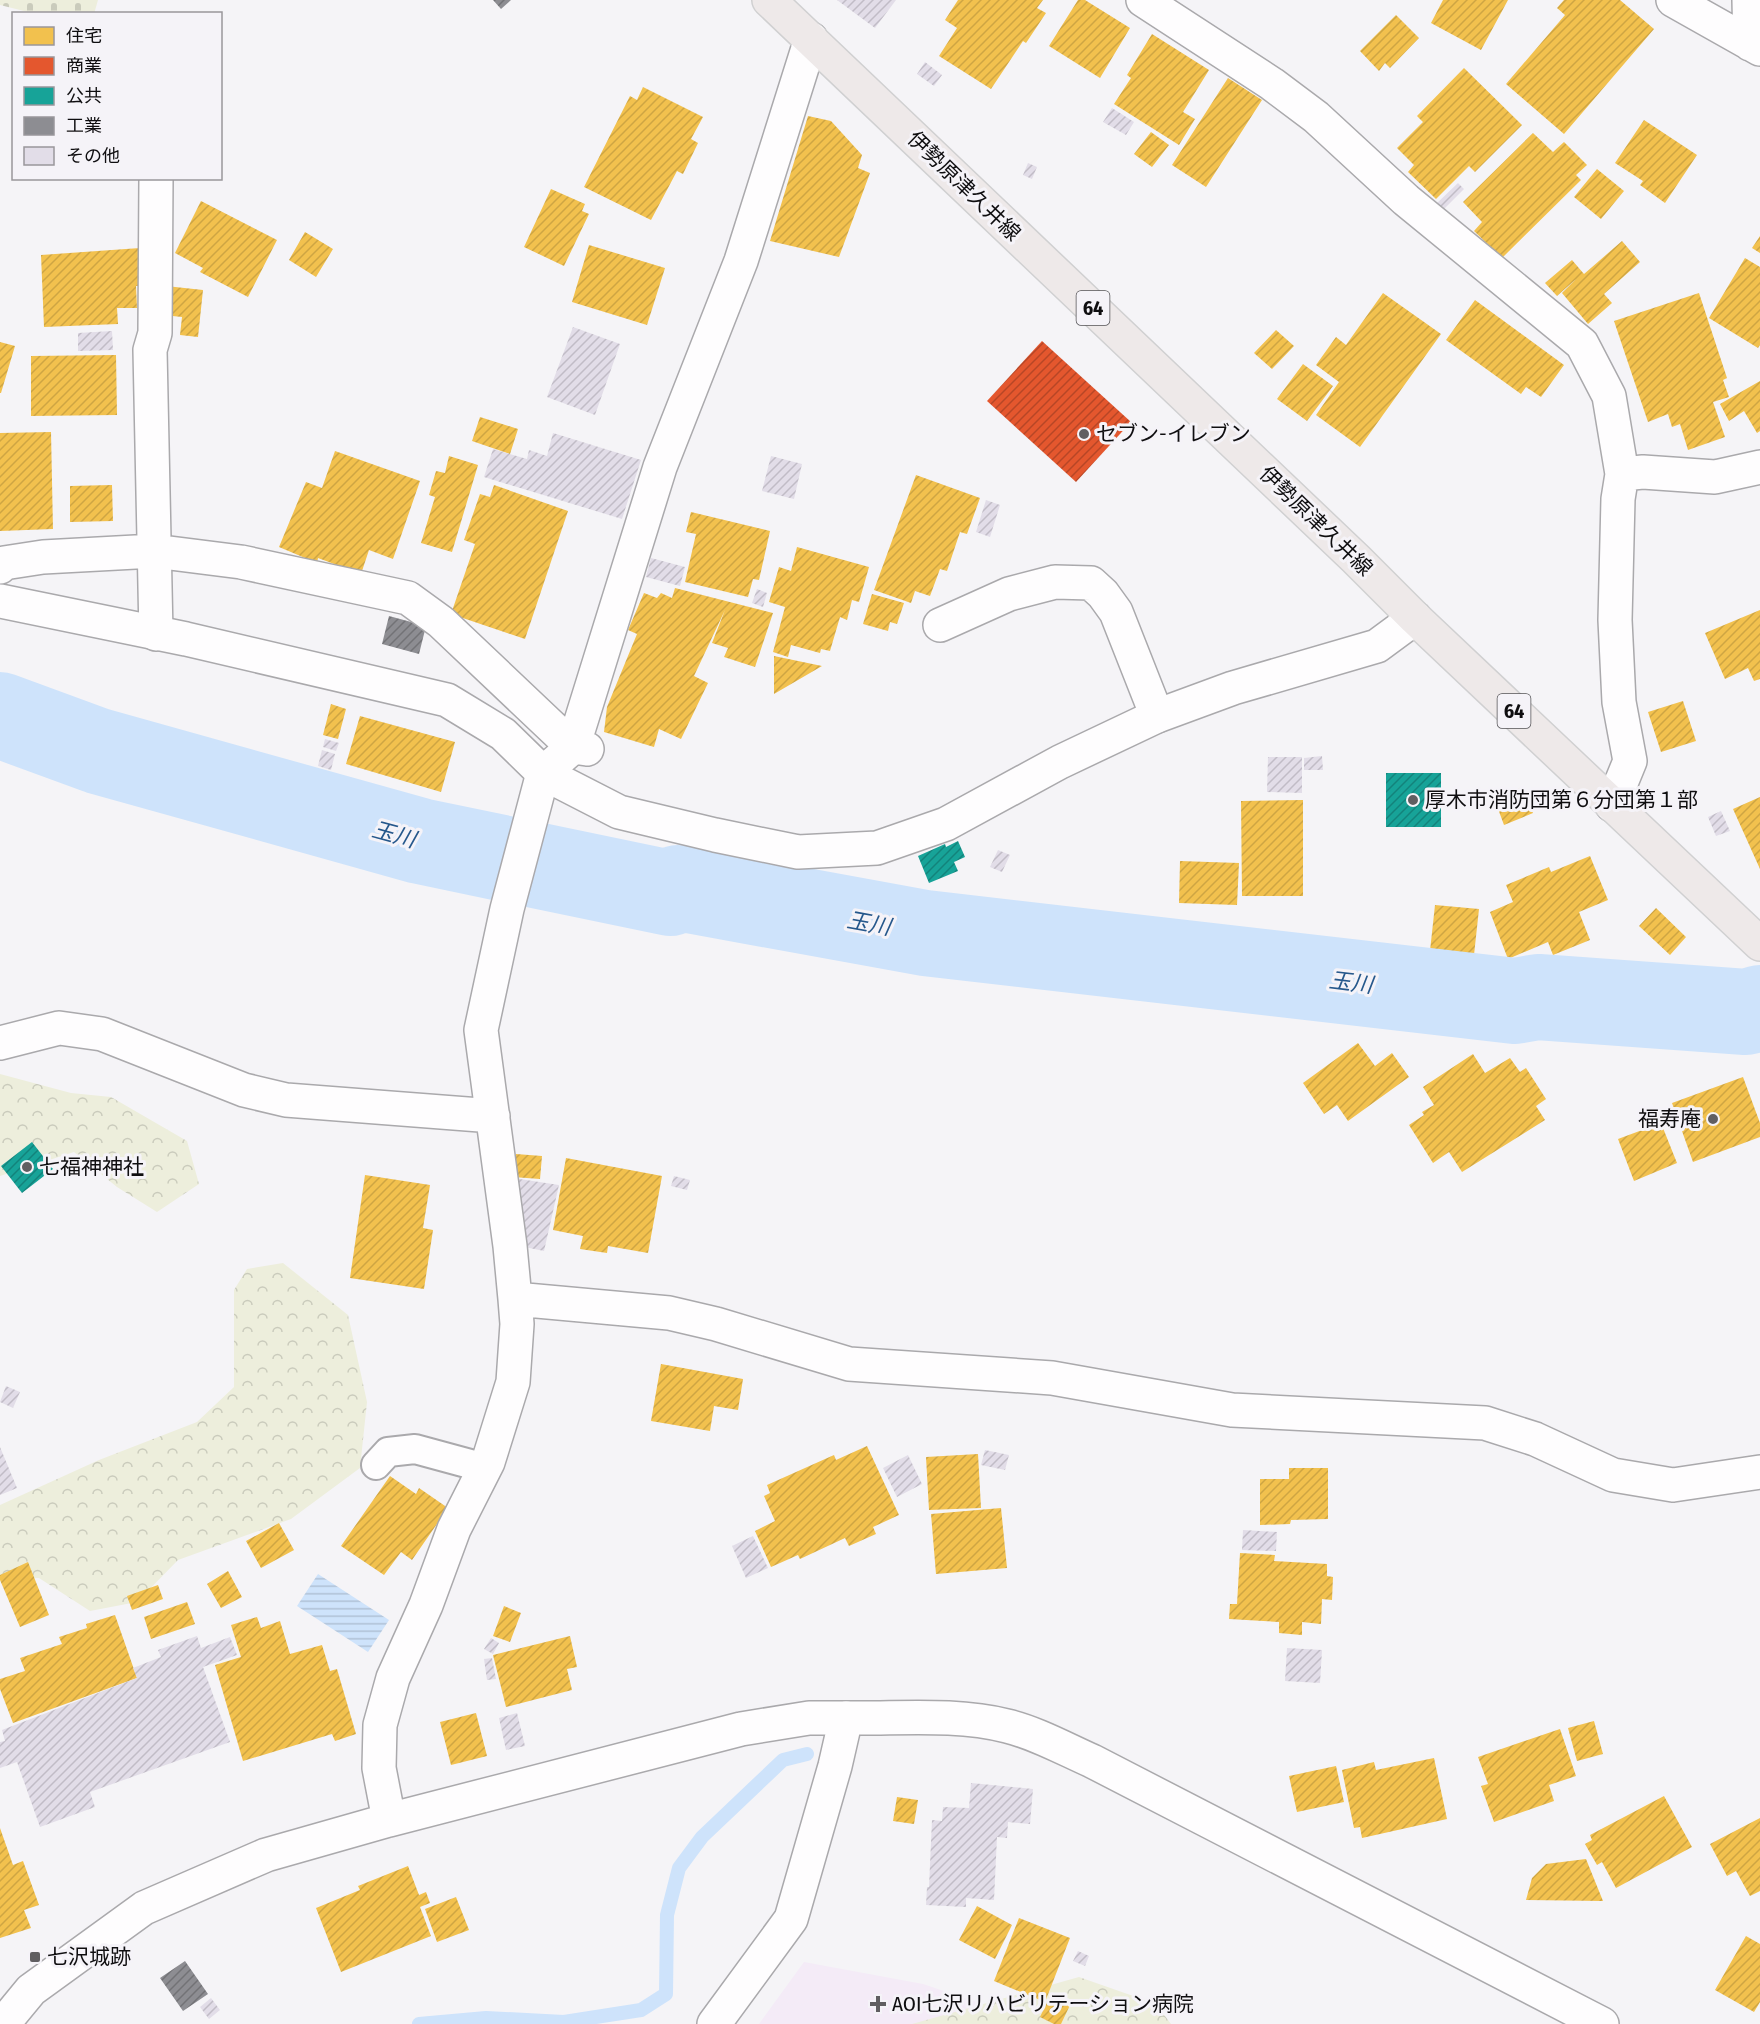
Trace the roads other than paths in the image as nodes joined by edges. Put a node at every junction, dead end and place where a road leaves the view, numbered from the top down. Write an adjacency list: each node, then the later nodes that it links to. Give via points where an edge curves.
1 (1143, 0): 9 (street, via 1316,117 1406,200 1582,344 1609,396)
2 (1673, 0): 6 (street)
3 (1749, 0): 6 (street)
4 (782, 4): 5 (main road, 伊勢原津久井線 / 64)
5 (811, 39): 13 (main road, 伊勢原津久井線 / 64); 17 (street, via 741,261 660,467)
6 (1755, 47)
7 (156, 180): 10 (street, via 155,333 150,350)
8 (1760, 467): 9 (street, via 1715,477)
9 (1622, 474): 19 (street, via 1615,620 1619,702 1630,761)
10 (154, 550): 11 (street, via 43,557); 15 (street); 17 (street, via 240,562 408,598 441,622)
11 (0, 567)
12 (0, 601): 15 (street)
13 (1415, 618): 16 (street, via 1377,646 1285,672); 19 (main road, 伊勢原津久井線 / 64)
14 (940, 625): 16 (street, via 1008,594 1055,582 1091,583 1116,612)
15 (156, 634): 18 (street, via 447,700 503,734)
16 (1157, 716): 18 (street, via 1060,762 946,824 877,849 798,852 715,835 619,812)
17 (580, 748): 18 (street)
18 (543, 773): 22 (street, via 507,909 481,1030)
19 (1612, 805): 20 (main road, 伊勢原津久井線 / 64)
20 (1759, 943)
21 (0, 1043): 22 (street, via 59,1028 102,1034 244,1090 286,1100)
22 (493, 1116): 23 (street)
23 (515, 1299): 25 (street, via 513,1382); 26 (street, via 669,1313 849,1364 1052,1378 1232,1410 1485,1423 1535,1439 1613,1474 1673,1485)
24 (376, 1465): 25 (lane, via 388,1452 416,1449)
25 (485, 1468): 28 (street, via 454,1529 393,1678 380,1725 379,1768)
26 (1760, 1472)
27 (846, 1718): 28 (street, via 810,1718 741,1729); 31 (street, via 836,1766 791,1919); 32 (street, via 960,1720 1007,1726 1045,1740)
28 (389, 1820): 29 (street, via 266,1855 144,1908)
29 (16, 1988): 30 (street)
30 (3, 2024)
31 (714, 2024)
32 (1602, 2024)

